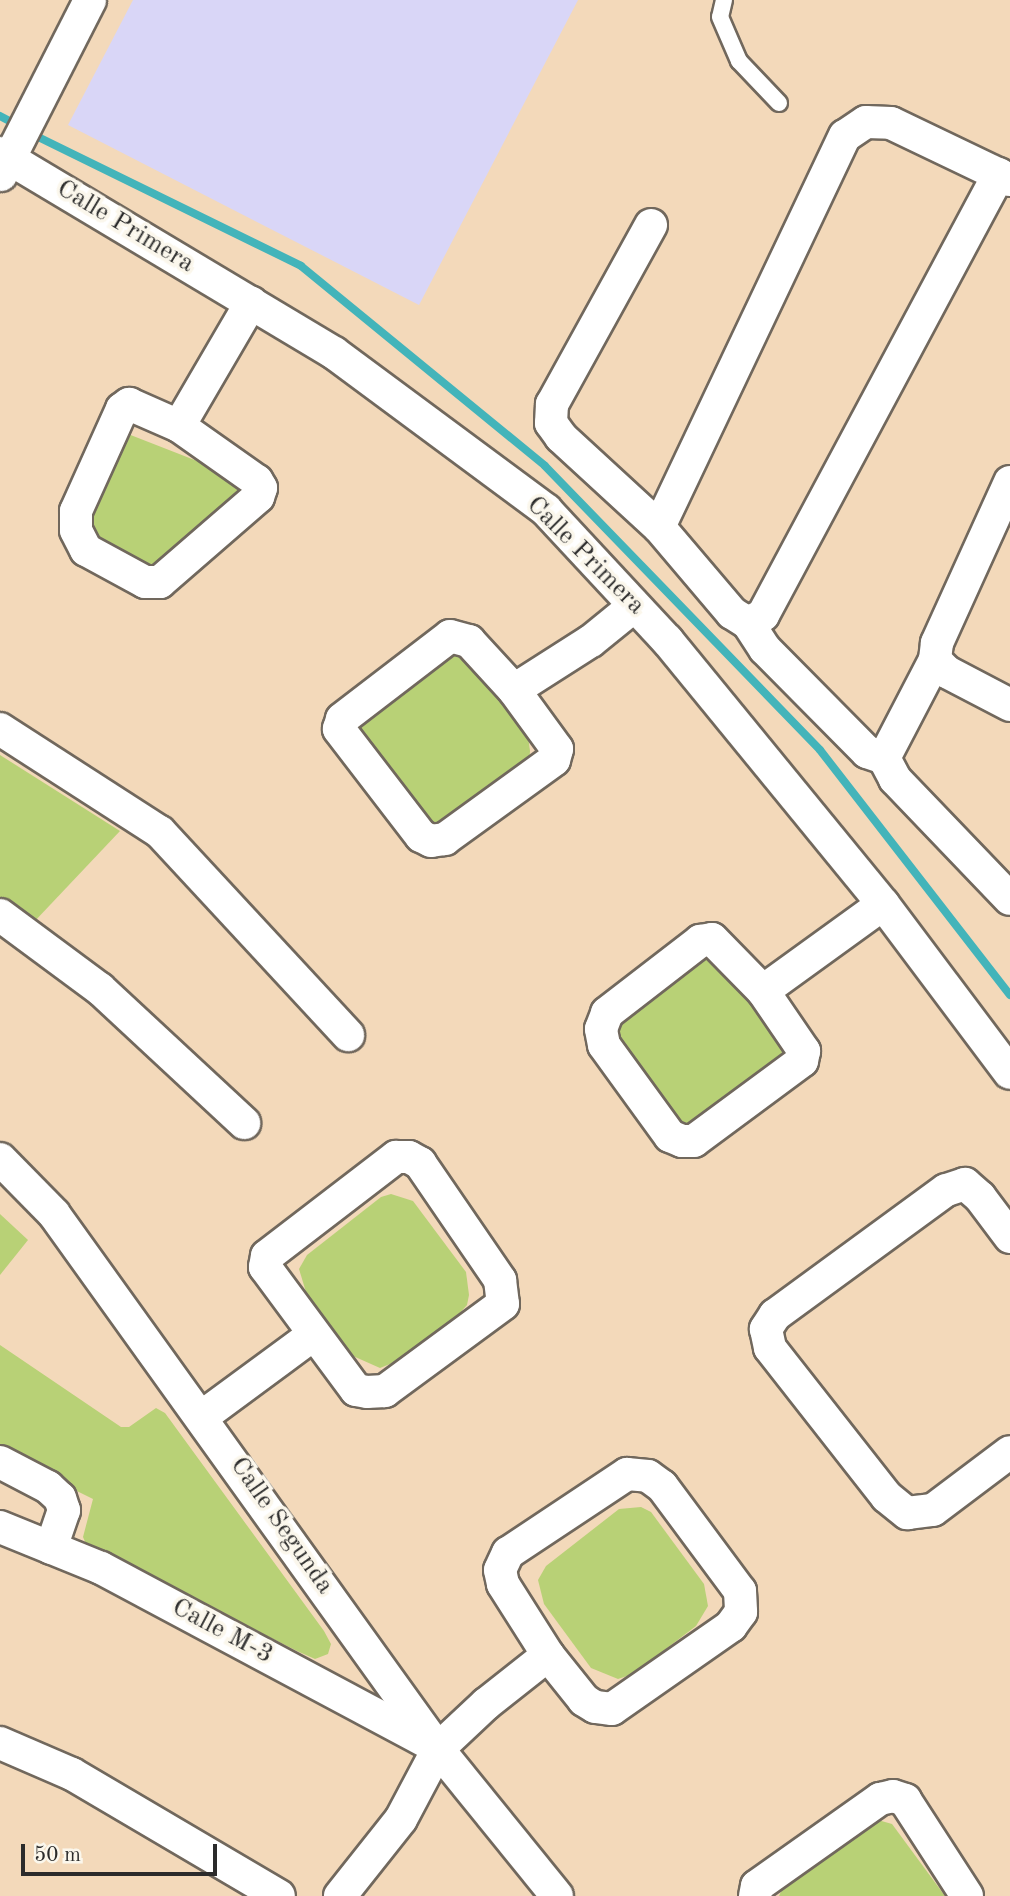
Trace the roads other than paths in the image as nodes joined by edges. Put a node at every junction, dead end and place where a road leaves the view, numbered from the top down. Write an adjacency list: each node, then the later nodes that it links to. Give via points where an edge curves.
1 (90, 0): 4 (street)
2 (724, 0): 3 (lane, via 720,17 739,61)
3 (779, 103)
4 (3, 162): 7 (street, Calle Primera)
5 (1004, 177): 11 (street, via 891,123 866,122 845,136); 13 (street, via 763,615)
6 (651, 225): 11 (street, via 552,404 551,422 561,438)
7 (251, 303): 8 (street); 12 (street, Calle Primera, via 334,353 546,510)
8 (179, 426): 8 (street, via 261,488 258,497 173,575 160,582 145,582 86,550 76,530 76,511 122,409 129,404 143,408)
9 (1010, 482): 10 (street)
10 (1000, 526): 14 (street, via 937,643)
11 (660, 527): 13 (street, via 732,613)
12 (634, 606): 15 (street, via 591,641); 20 (street, Calle Primera)
13 (748, 623): 18 (street, via 783,668 867,752)
14 (935, 660): 16 (street, via 947,672); 18 (street)
15 (514, 690): 15 (street, via 554,741 554,760 445,839 431,841 421,836 339,729 342,719 450,636 469,641)
16 (1010, 705)
17 (0, 729): 23 (street, via 160,832)
18 (884, 758): 19 (street, via 895,779)
19 (1010, 899)
20 (883, 904): 22 (street); 24 (street, Calle Primera)
21 (0, 915): 25 (street, via 100,989)
22 (763, 991): 22 (street, via 801,1041 802,1061 694,1141 670,1136 604,1045 601,1029 607,1013 700,941 712,939)
23 (348, 1035)
24 (1010, 1073)
25 (244, 1123)
26 (0, 1159): 29 (street, Calle Segunda, via 54,1214)
27 (1010, 1237): 30 (street, via 965,1184 946,1189 775,1315 766,1329 770,1348 887,1497 907,1513 933,1510)
28 (313, 1335): 28 (street, via 356,1390 385,1391 503,1304 500,1280 420,1163 396,1157 267,1256 270,1279); 29 (street)
29 (203, 1416): 36 (street, Calle Segunda)
30 (1010, 1452)
31 (0, 1462): 33 (street, via 60,1498 64,1510)
32 (0, 1527): 33 (street, Calle M-3)
33 (51, 1548): 36 (street, Calle M-3, via 101,1569)
34 (548, 1655): 34 (street, via 584,1700 612,1709 730,1626 741,1612 740,1591 662,1486 648,1476 627,1474 508,1553 500,1570 503,1584); 36 (street, via 485,1704)
35 (0, 1743): 37 (street, via 72,1774)
36 (438, 1749): 38 (street, via 401,1819); 39 (street, Calle Segunda)
37 (279, 1896)
38 (340, 1896)
39 (557, 1896)
40 (755, 1896): 41 (street, via 757,1886 880,1799 893,1796 905,1800)
41 (967, 1896)

